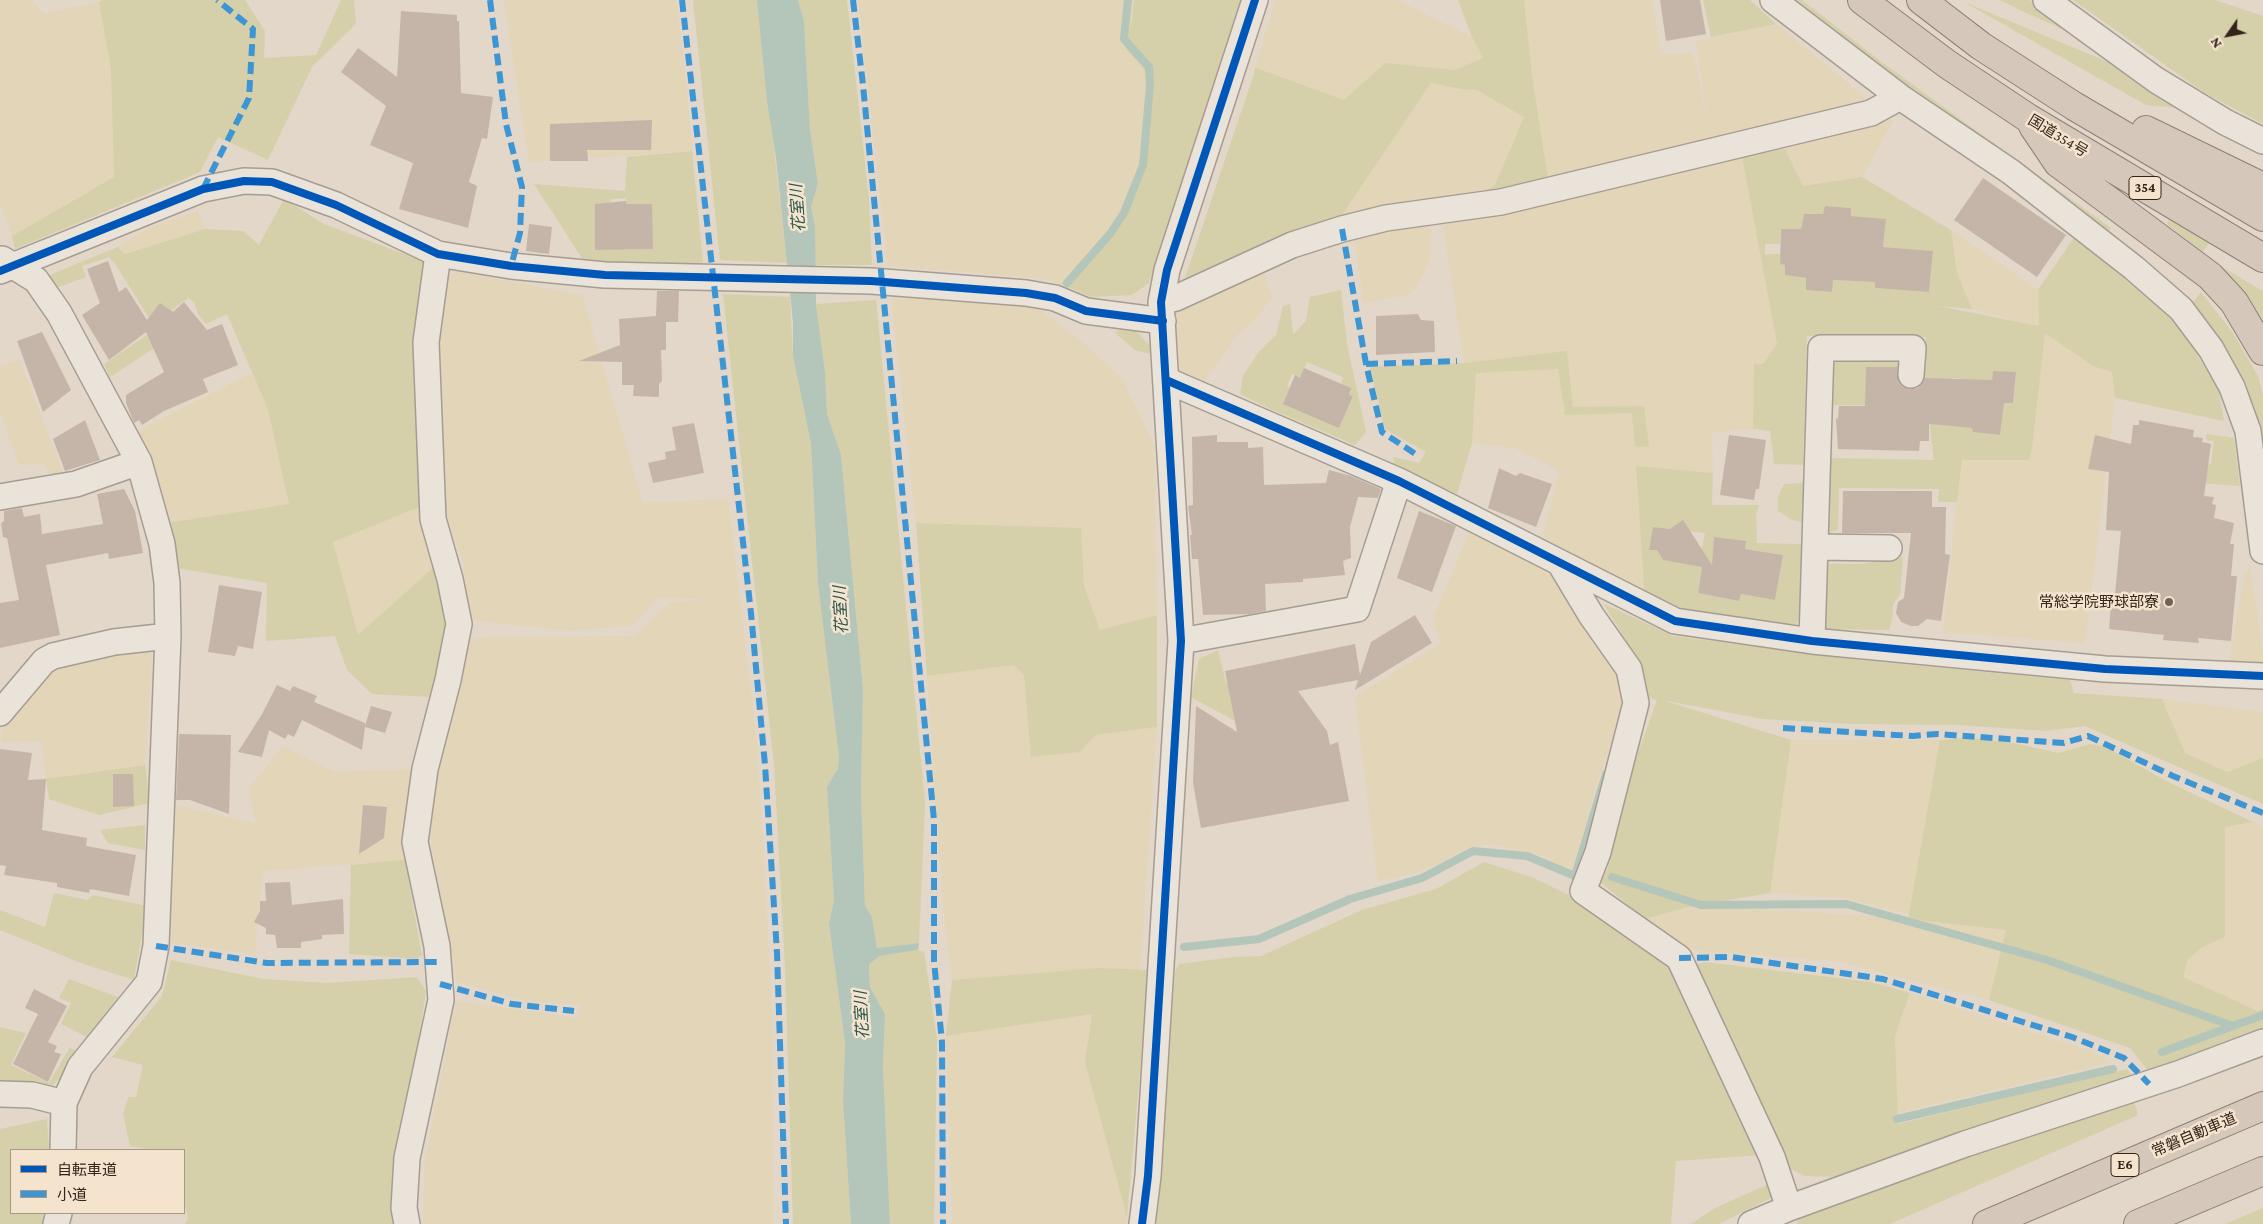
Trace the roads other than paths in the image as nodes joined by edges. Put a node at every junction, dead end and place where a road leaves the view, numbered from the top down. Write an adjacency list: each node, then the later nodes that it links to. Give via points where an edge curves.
1 (1255, 0): 15 (street, via 1167,270)
2 (1773, 0): 6 (street)
3 (1862, 0): 8 (highway, 国道354号 / 354, via 1947,64)
4 (1921, 0): 7 (highway, 354, via 1980,46)
5 (2046, 0): 9 (street, via 2156,80 2225,122)
6 (1900, 97): 15 (street, via 1871,113 1501,202 1386,218 1342,229 1292,245 1176,298); 24 (street, via 2011,172 2181,309 2211,349 2232,387 2248,431)
7 (2074, 106): 10 (highway, via 2126,120); 11 (highway, 354)
8 (2028, 118): 13 (highway, 国道354号 / 354); 16 (highway, via 2058,163 2210,276 2234,302)
9 (2263, 140)
10 (2263, 187)
11 (2263, 217)
12 (438, 254): 14 (street, via 336,205 272,182 244,181 203,189); 15 (street, via 574,273 871,281 1026,293 1055,298 1086,311); 38 (street, via 426,342 432,518 459,624 425,769 415,842 437,946 441,1000 407,1158 404,1208)
13 (2263, 258)
14 (4, 264): 19 (street, via 36,280 59,313)
15 (1162, 312): 18 (street)
16 (2263, 351)
17 (1911, 375): 22 (street, via 1913,348 1821,348)
18 (1166, 380): 20 (street); 27 (street)
19 (139, 462): 21 (street, via 76,484); 26 (street, via 162,544)
20 (1399, 480): 25 (street); 27 (street, via 1357,609)
21 (0, 497)
22 (1815, 547): 23 (street); 28 (street)
23 (1889, 548)
24 (2263, 551)
25 (1561, 565): 28 (street, via 1675,621); 37 (street, via 1629,669 1636,703 1598,852 1583,891 1679,958 1772,1157)
26 (168, 636): 30 (street, via 114,642 53,656 44,661); 33 (street, via 159,894 156,946 149,982 80,1067)
27 (1181, 641): 39 (street, via 1148,1176)
28 (1812, 641): 29 (street, via 2104,669)
29 (2263, 676)
30 (0, 712)
31 (2263, 1042): 37 (street, via 2178,1074 1965,1144)
32 (0, 1094): 33 (street, via 32,1095)
33 (64, 1103): 35 (street)
34 (2263, 1106): 40 (highway, 常磐自動車道 / E6)
35 (63, 1149)
36 (2263, 1172): 41 (highway)
37 (1771, 1218)
38 (408, 1224)
39 (1142, 1224)
40 (1987, 1224)
41 (2138, 1224)

